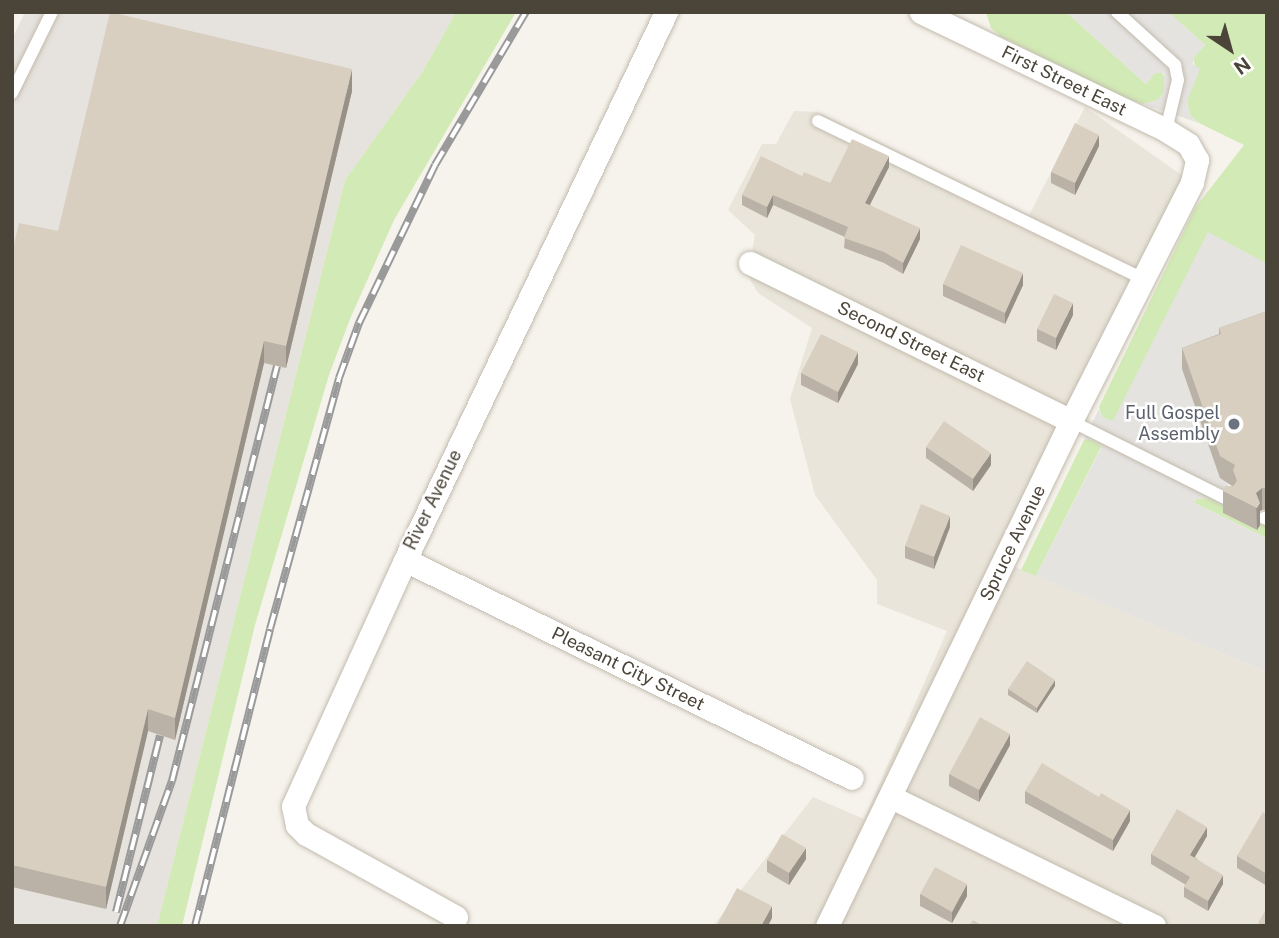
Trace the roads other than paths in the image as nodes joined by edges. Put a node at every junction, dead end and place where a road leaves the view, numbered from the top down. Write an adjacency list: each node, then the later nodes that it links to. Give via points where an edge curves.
1 (52, 12): 5 (lane)
2 (666, 12): 13 (street, River Avenue)
3 (921, 12): 7 (street, First Street East, via 952,19)
4 (1117, 12): 7 (lane, via 1175,65 1178,80)
5 (12, 93)
6 (818, 121): 10 (lane)
7 (1166, 130): 8 (street, First Street East, via 1188,144)
8 (1197, 160): 10 (street, Spruce Avenue, via 1192,182)
9 (750, 263): 11 (street, Second Street East)
10 (1142, 278): 11 (street, Spruce Avenue)
11 (1071, 421): 12 (lane); 15 (street, Spruce Avenue)
12 (1229, 500)
13 (405, 559): 14 (street, Pleasant City Street); 16 (street, River Avenue, via 296,798 294,815 306,834)
14 (852, 778)
15 (891, 797): 17 (street, Spruce Avenue); 18 (street)
16 (456, 917)
17 (827, 926)
18 (1154, 926)

